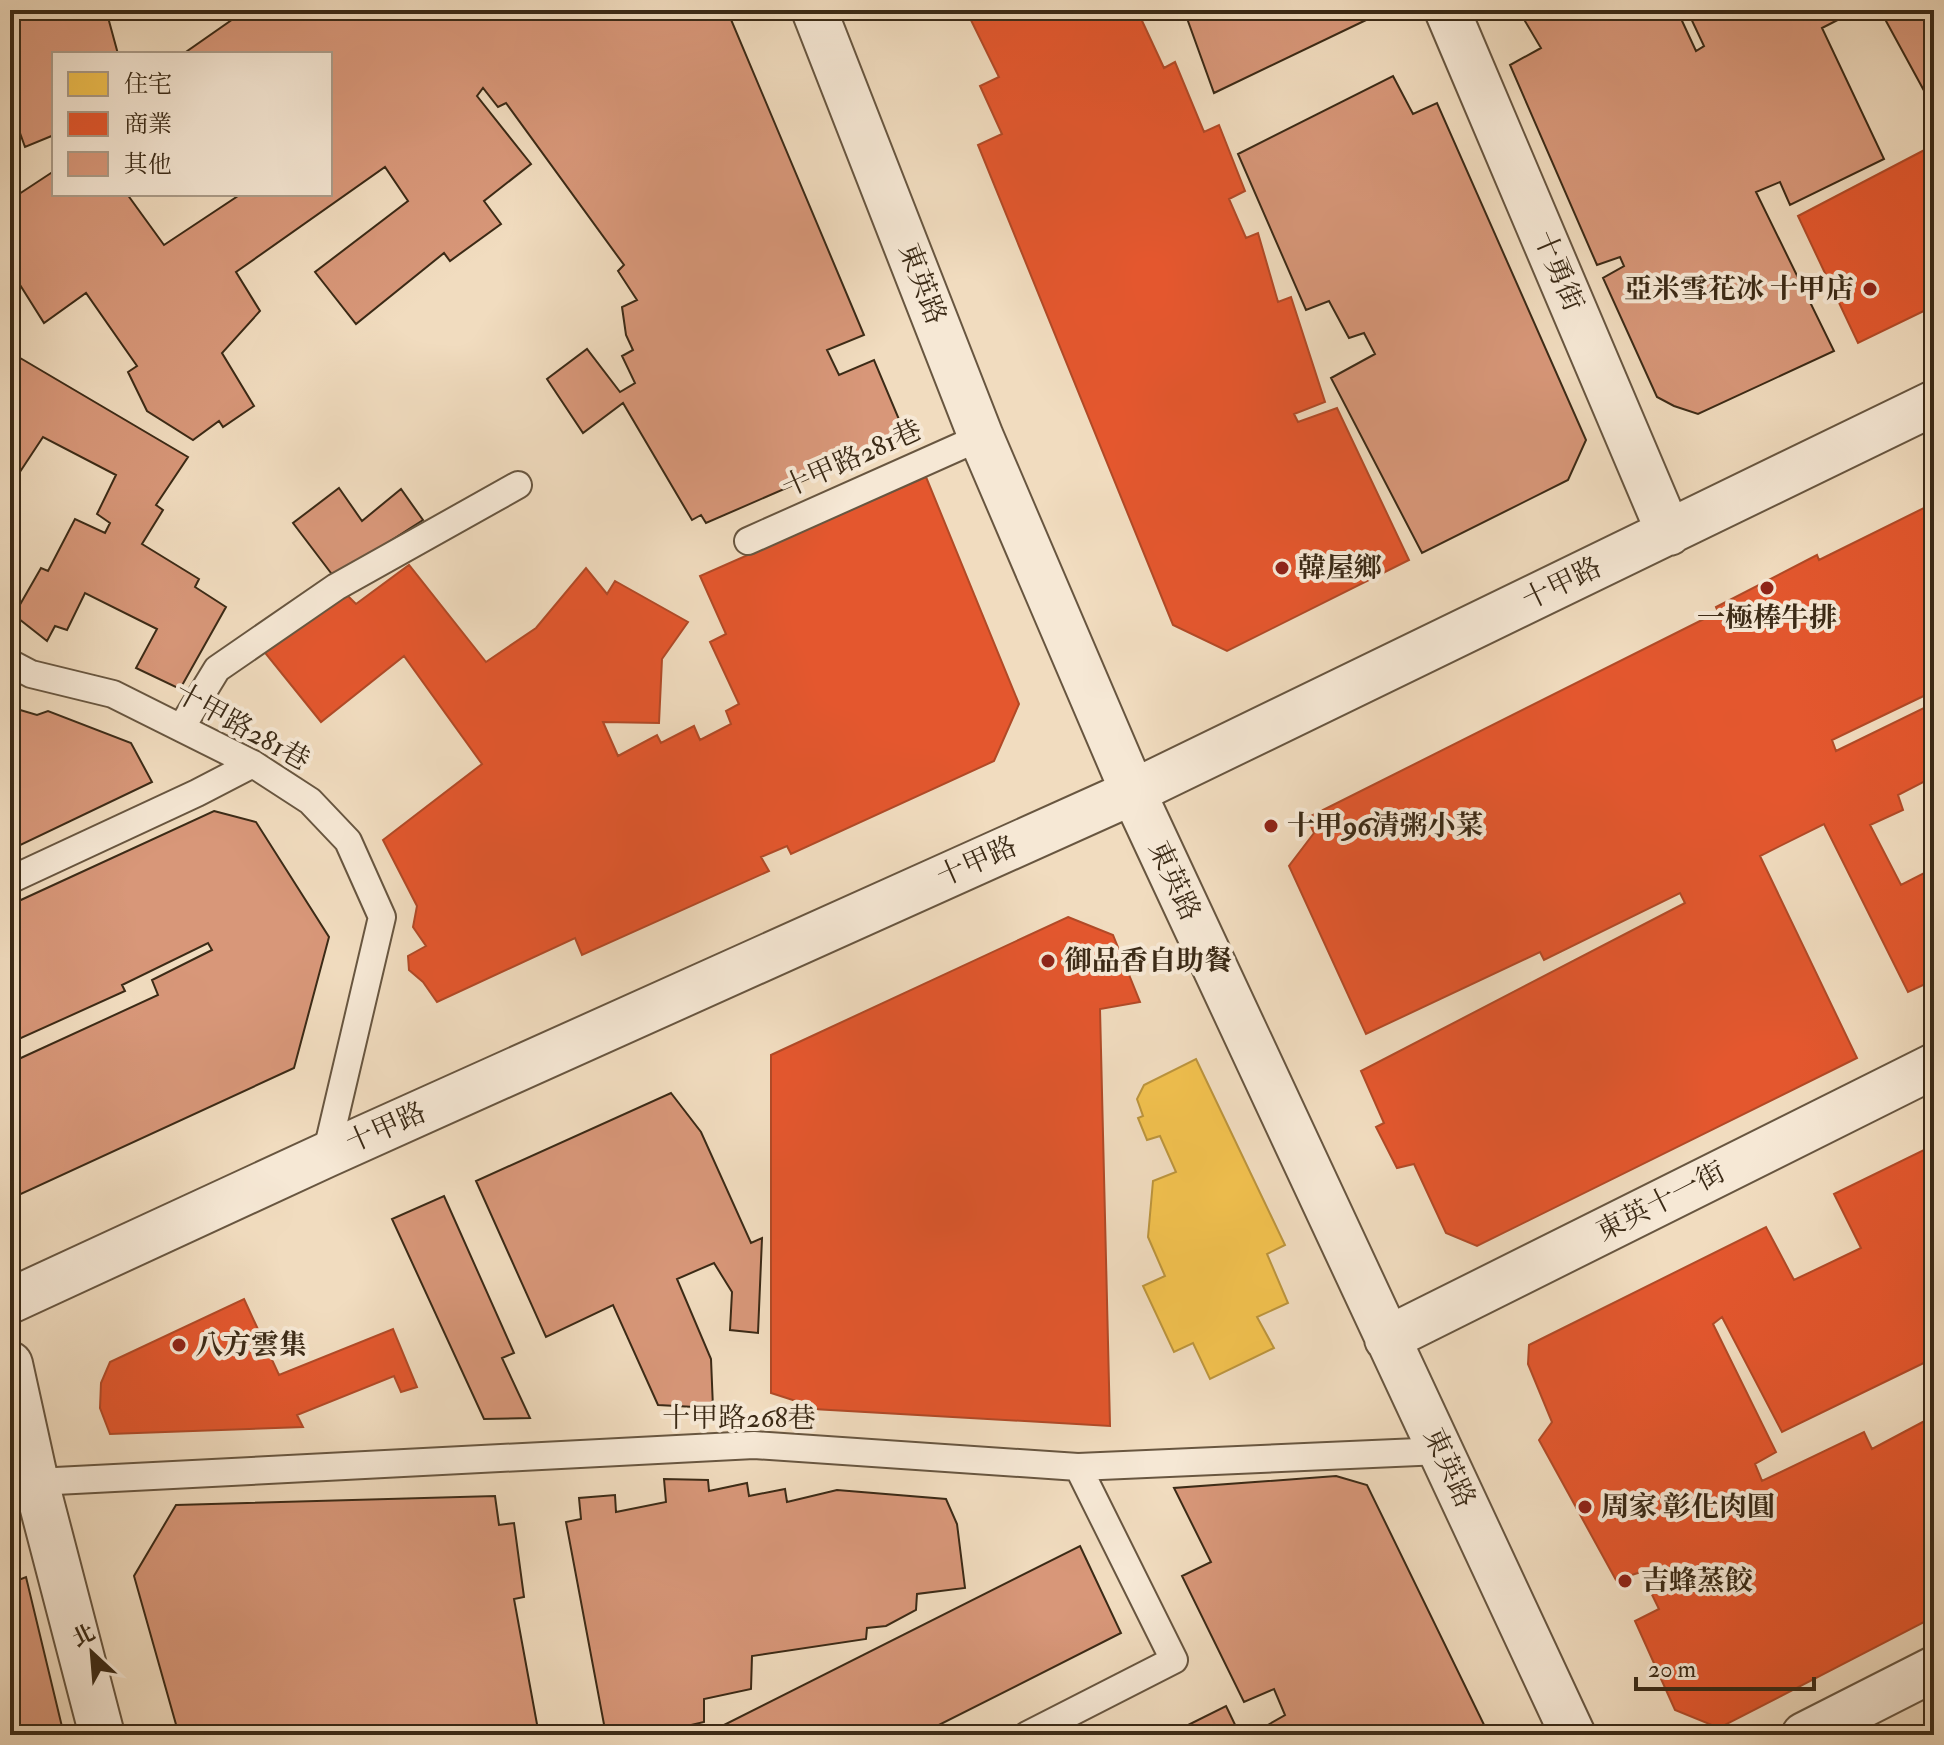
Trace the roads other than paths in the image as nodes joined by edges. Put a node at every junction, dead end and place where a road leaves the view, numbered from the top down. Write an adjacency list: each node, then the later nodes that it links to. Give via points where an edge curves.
1 (814, 10): 4 (street, 東英路)
2 (1452, 12): 6 (street, 十勇街)
3 (1934, 403): 6 (street, 十甲路)
4 (981, 437): 7 (lane, 十甲路281巷); 11 (street, 東英路)
5 (518, 485): 9 (lane, via 336,587 217,669)
6 (1669, 533): 11 (street, 十甲路)
7 (748, 541)
8 (10, 663): 9 (lane, 十甲路281巷, via 31,674 113,694)
9 (181, 728): 10 (lane, 十甲路281巷)
10 (253, 764): 12 (lane); 14 (lane, 十甲路281巷, via 310,801 348,841 382,917)
11 (1133, 792): 14 (street, 十甲路); 16 (street, 東英路)
12 (10, 880)
13 (1934, 1066): 16 (street, 東英十一街)
14 (326, 1155): 15 (street, 十甲路)
15 (10, 1301)
16 (1387, 1339): 18 (street, 東英路)
17 (10, 1364): 20 (street)
18 (1441, 1451): 19 (lane, 十甲路268巷); 24 (street, 東英路)
19 (1078, 1467): 20 (lane, 十甲路268巷, via 754,1445); 23 (lane, via 1174,1660)
20 (36, 1482): 22 (street)
21 (1934, 1669): 25 (street)
22 (102, 1735)
23 (1027, 1735)
24 (1573, 1735)
25 (1804, 1735)

